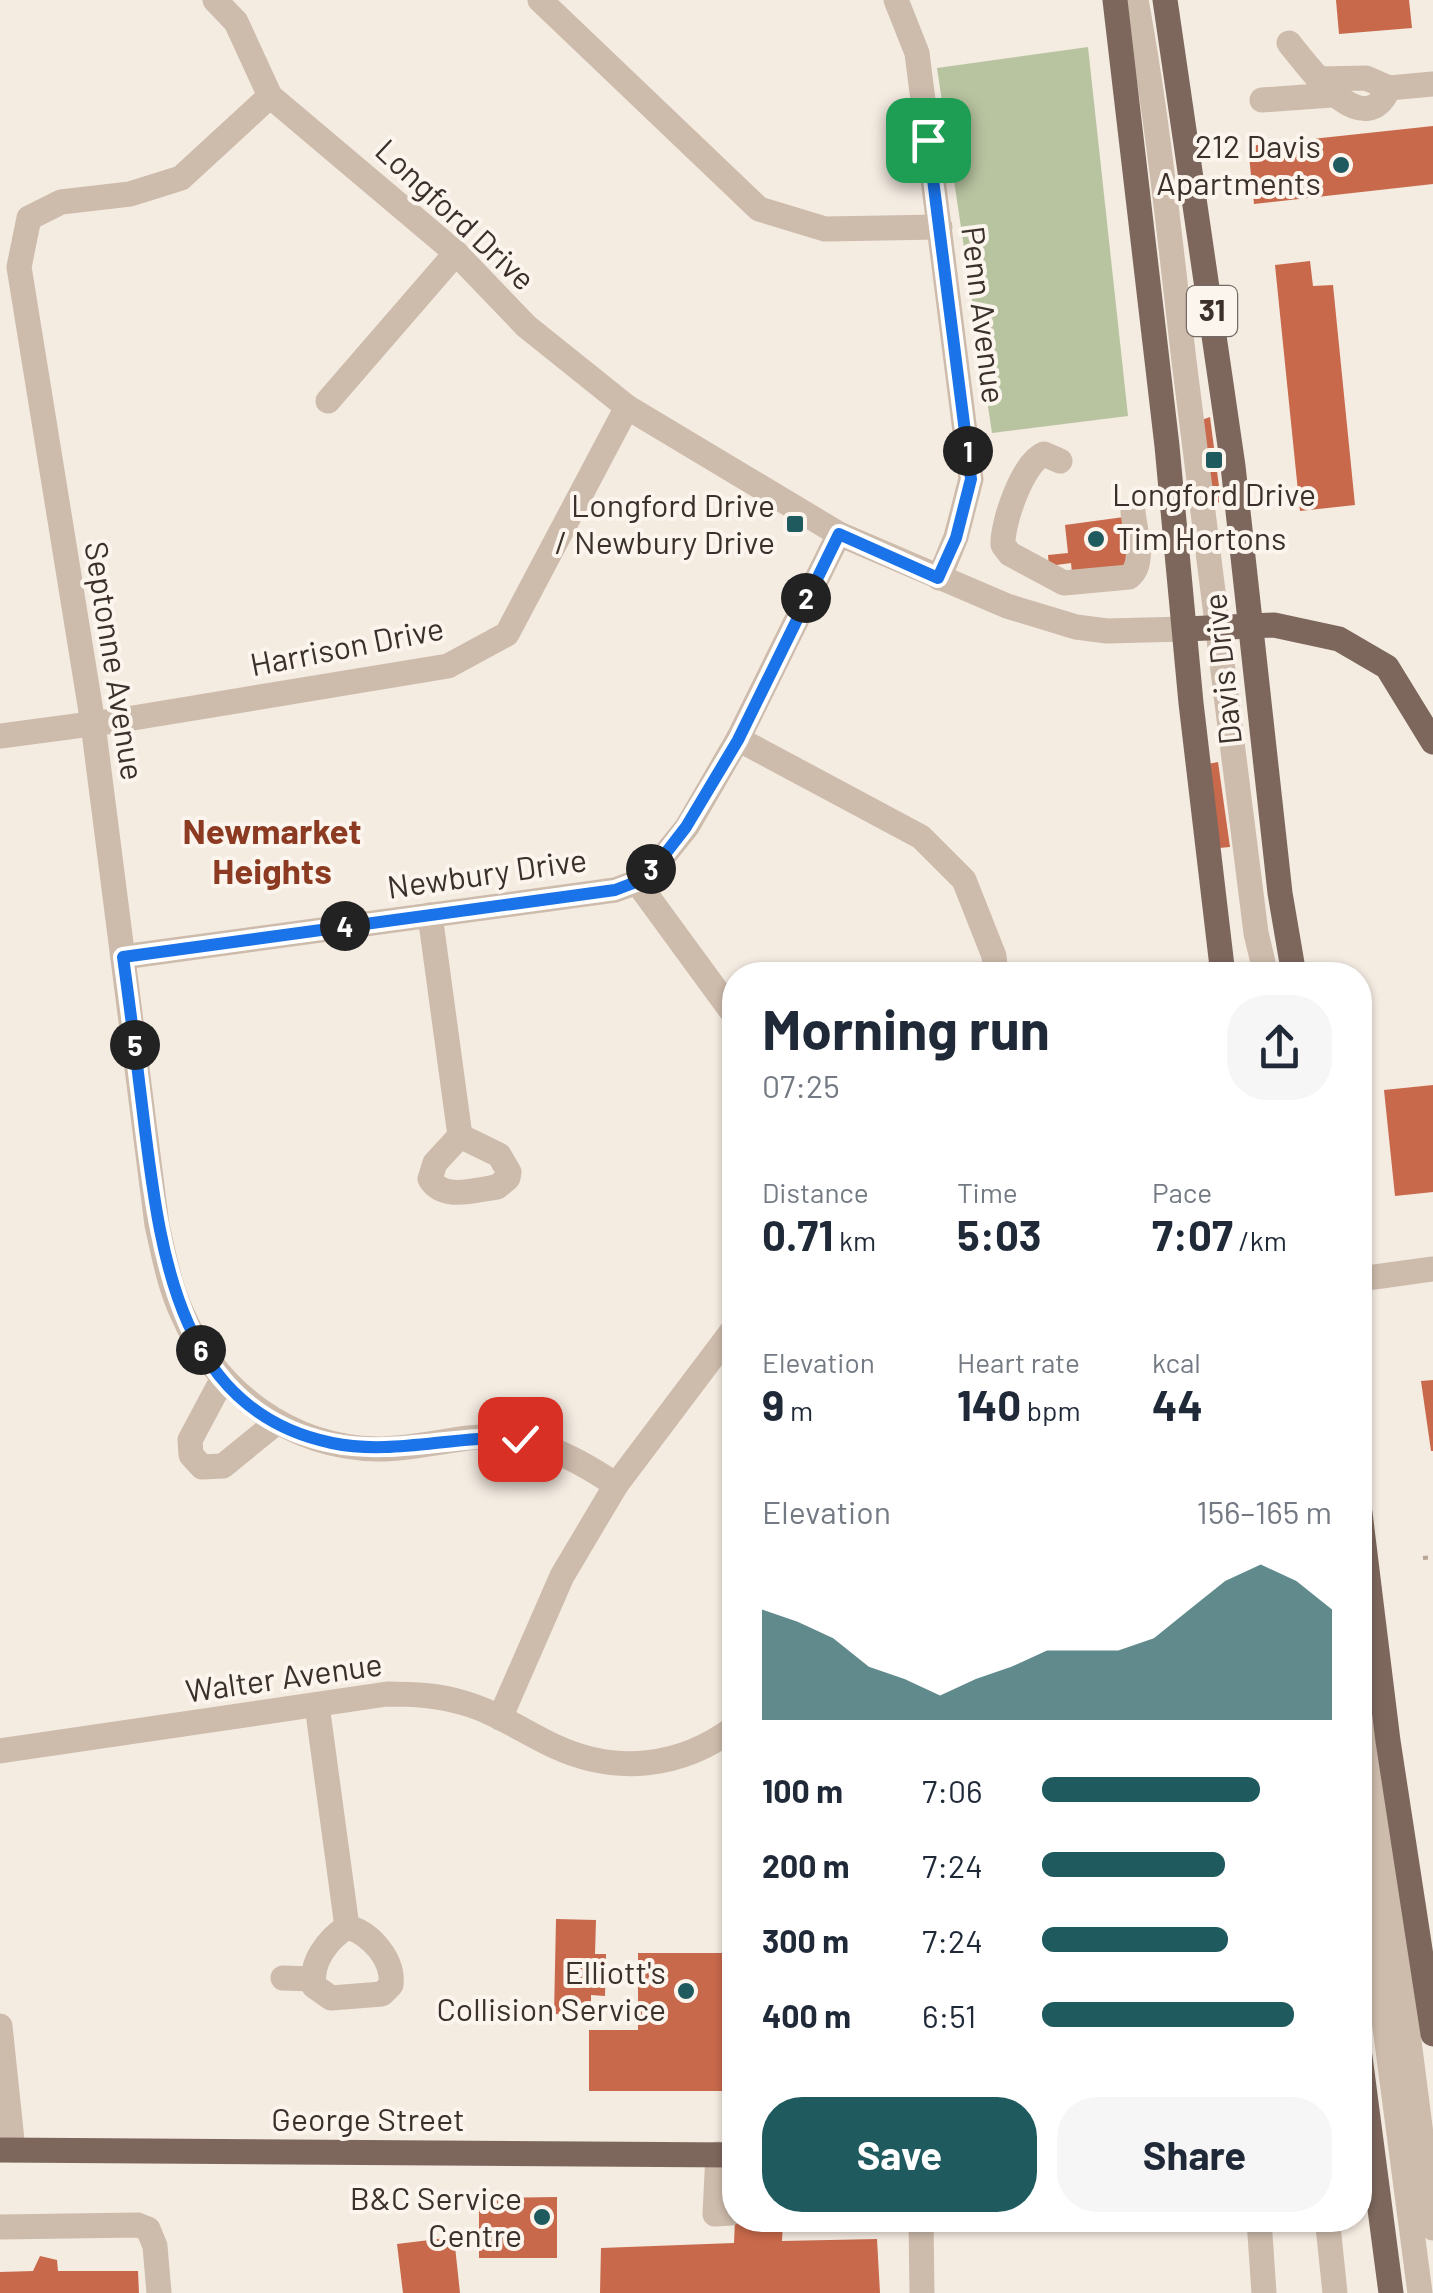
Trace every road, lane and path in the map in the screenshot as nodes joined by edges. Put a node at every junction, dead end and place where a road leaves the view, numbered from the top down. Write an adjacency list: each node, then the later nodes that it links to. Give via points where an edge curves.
1 (215, 0): 12 (street, Longford Drive, via 236,22)
2 (540, 0): 14 (street, via 759,209 825,229)
3 (896, 0): 14 (street, Penn Avenue, via 918,52)
4 (1115, 0): 24 (main road, Davis Drive / 31)
5 (1136, 0): 9 (street)
6 (1146, 0): 9 (street)
7 (1165, 0): 22 (main road, Davis Drive / 31, via 1213,313)
8 (1289, 43): 11 (street)
9 (1147, 59): 23 (street)
10 (1433, 84): 11 (street, via 1389,88 1370,107 1351,106)
11 (1325, 87): 13 (street)
12 (270, 96): 15 (street, Longford Drive); 25 (street, Septonne Avenue, via 182,178 130,194 61,202 30,218 19,267)
13 (1262, 100)
14 (940, 226): 21 (street, Penn Avenue, via 971,479)
15 (456, 253): 16 (street); 17 (street, Longford Drive, via 526,326)
16 (328, 400)
17 (627, 407): 20 (street, Longford Drive); 25 (street, Harrison Drive, via 508,634 448,666)
18 (1060, 462): 19 (street, via 1044,454 1028,466 1003,533 1010,554 1068,584 1128,577 1138,562)
19 (1132, 512)
20 (839, 534): 21 (street, Longford Drive); 27 (street, Newbury Drive)
21 (938, 578): 24 (street, Longford Drive, via 1076,626)
22 (1250, 624): 23 (main road); 28 (main road, via 1339,639 1387,667); 37 (main road, Davis Drive / 31)
23 (1215, 628): 24 (main road); 31 (street)
24 (1186, 629): 34 (main road, Davis Drive / 31)
25 (93, 724): 26 (street, Harrison Drive); 32 (street, Septonne Avenue)
26 (0, 736)
27 (738, 740): 29 (street, Newbury Drive, via 686,827); 33 (street, via 921,836 964,880)
28 (1433, 742)
29 (636, 882): 30 (street, Newbury Drive); 38 (street)
30 (430, 915): 32 (street, Newbury Drive); 39 (street)
31 (1256, 934): 35 (street); 36 (street)
32 (123, 957): 43 (street, Septonne Avenue, via 157,1225 195,1341)
33 (995, 962)
34 (1221, 962)
35 (1257, 962)
36 (1263, 962)
37 (1292, 962)
38 (722, 998)
39 (460, 1136): 39 (street, via 420,1181 448,1193 497,1188 508,1178 507,1165)
40 (1433, 1269): 41 (street)
41 (1372, 1278)
42 (722, 1344): 45 (street)
43 (222, 1380): 44 (street, Septonne Avenue); 44 (street, via 190,1440 191,1455 202,1466 223,1466)
44 (277, 1422): 45 (street, Septonne Avenue, via 331,1443 373,1449 490,1436 520,1439 566,1454)
45 (616, 1485): 50 (street, via 562,1576)
46 (1433, 1557): 47 (path)
47 (1423, 1558)
48 (1372, 1611): 58 (main road)
49 (318, 1705): 50 (street, Walter Avenue, via 424,1694); 52 (street, Walter Avenue); 55 (street)
50 (500, 1718): 51 (street, Walter Avenue, via 557,1748 629,1766 689,1754)
51 (722, 1736)
52 (0, 1751)
53 (1372, 1758): 64 (street)
54 (1372, 1902): 64 (street)
55 (347, 1927): 57 (street, via 316,1962); 57 (street, via 363,1934 389,1963 388,1991 331,1998)
56 (283, 1978): 57 (street)
57 (313, 1979)
58 (1430, 1984): 60 (main road)
59 (0, 2026): 61 (street)
60 (1433, 2034)
61 (7, 2150): 63 (main road, George Street)
62 (1372, 2153): 64 (street)
63 (722, 2154)
64 (1420, 2156): 69 (street); 78 (street)
65 (722, 2176): 67 (street, via 715,2214)
66 (1372, 2187): 77 (main road)
67 (722, 2214)
68 (0, 2227): 73 (street, via 148,2229)
69 (1433, 2228)
70 (920, 2232): 74 (street)
71 (1261, 2232): 75 (street)
72 (1329, 2232): 76 (street)
73 (159, 2293)
74 (922, 2293)
75 (1264, 2293)
76 (1335, 2293)
77 (1391, 2293)
78 (1420, 2293)

